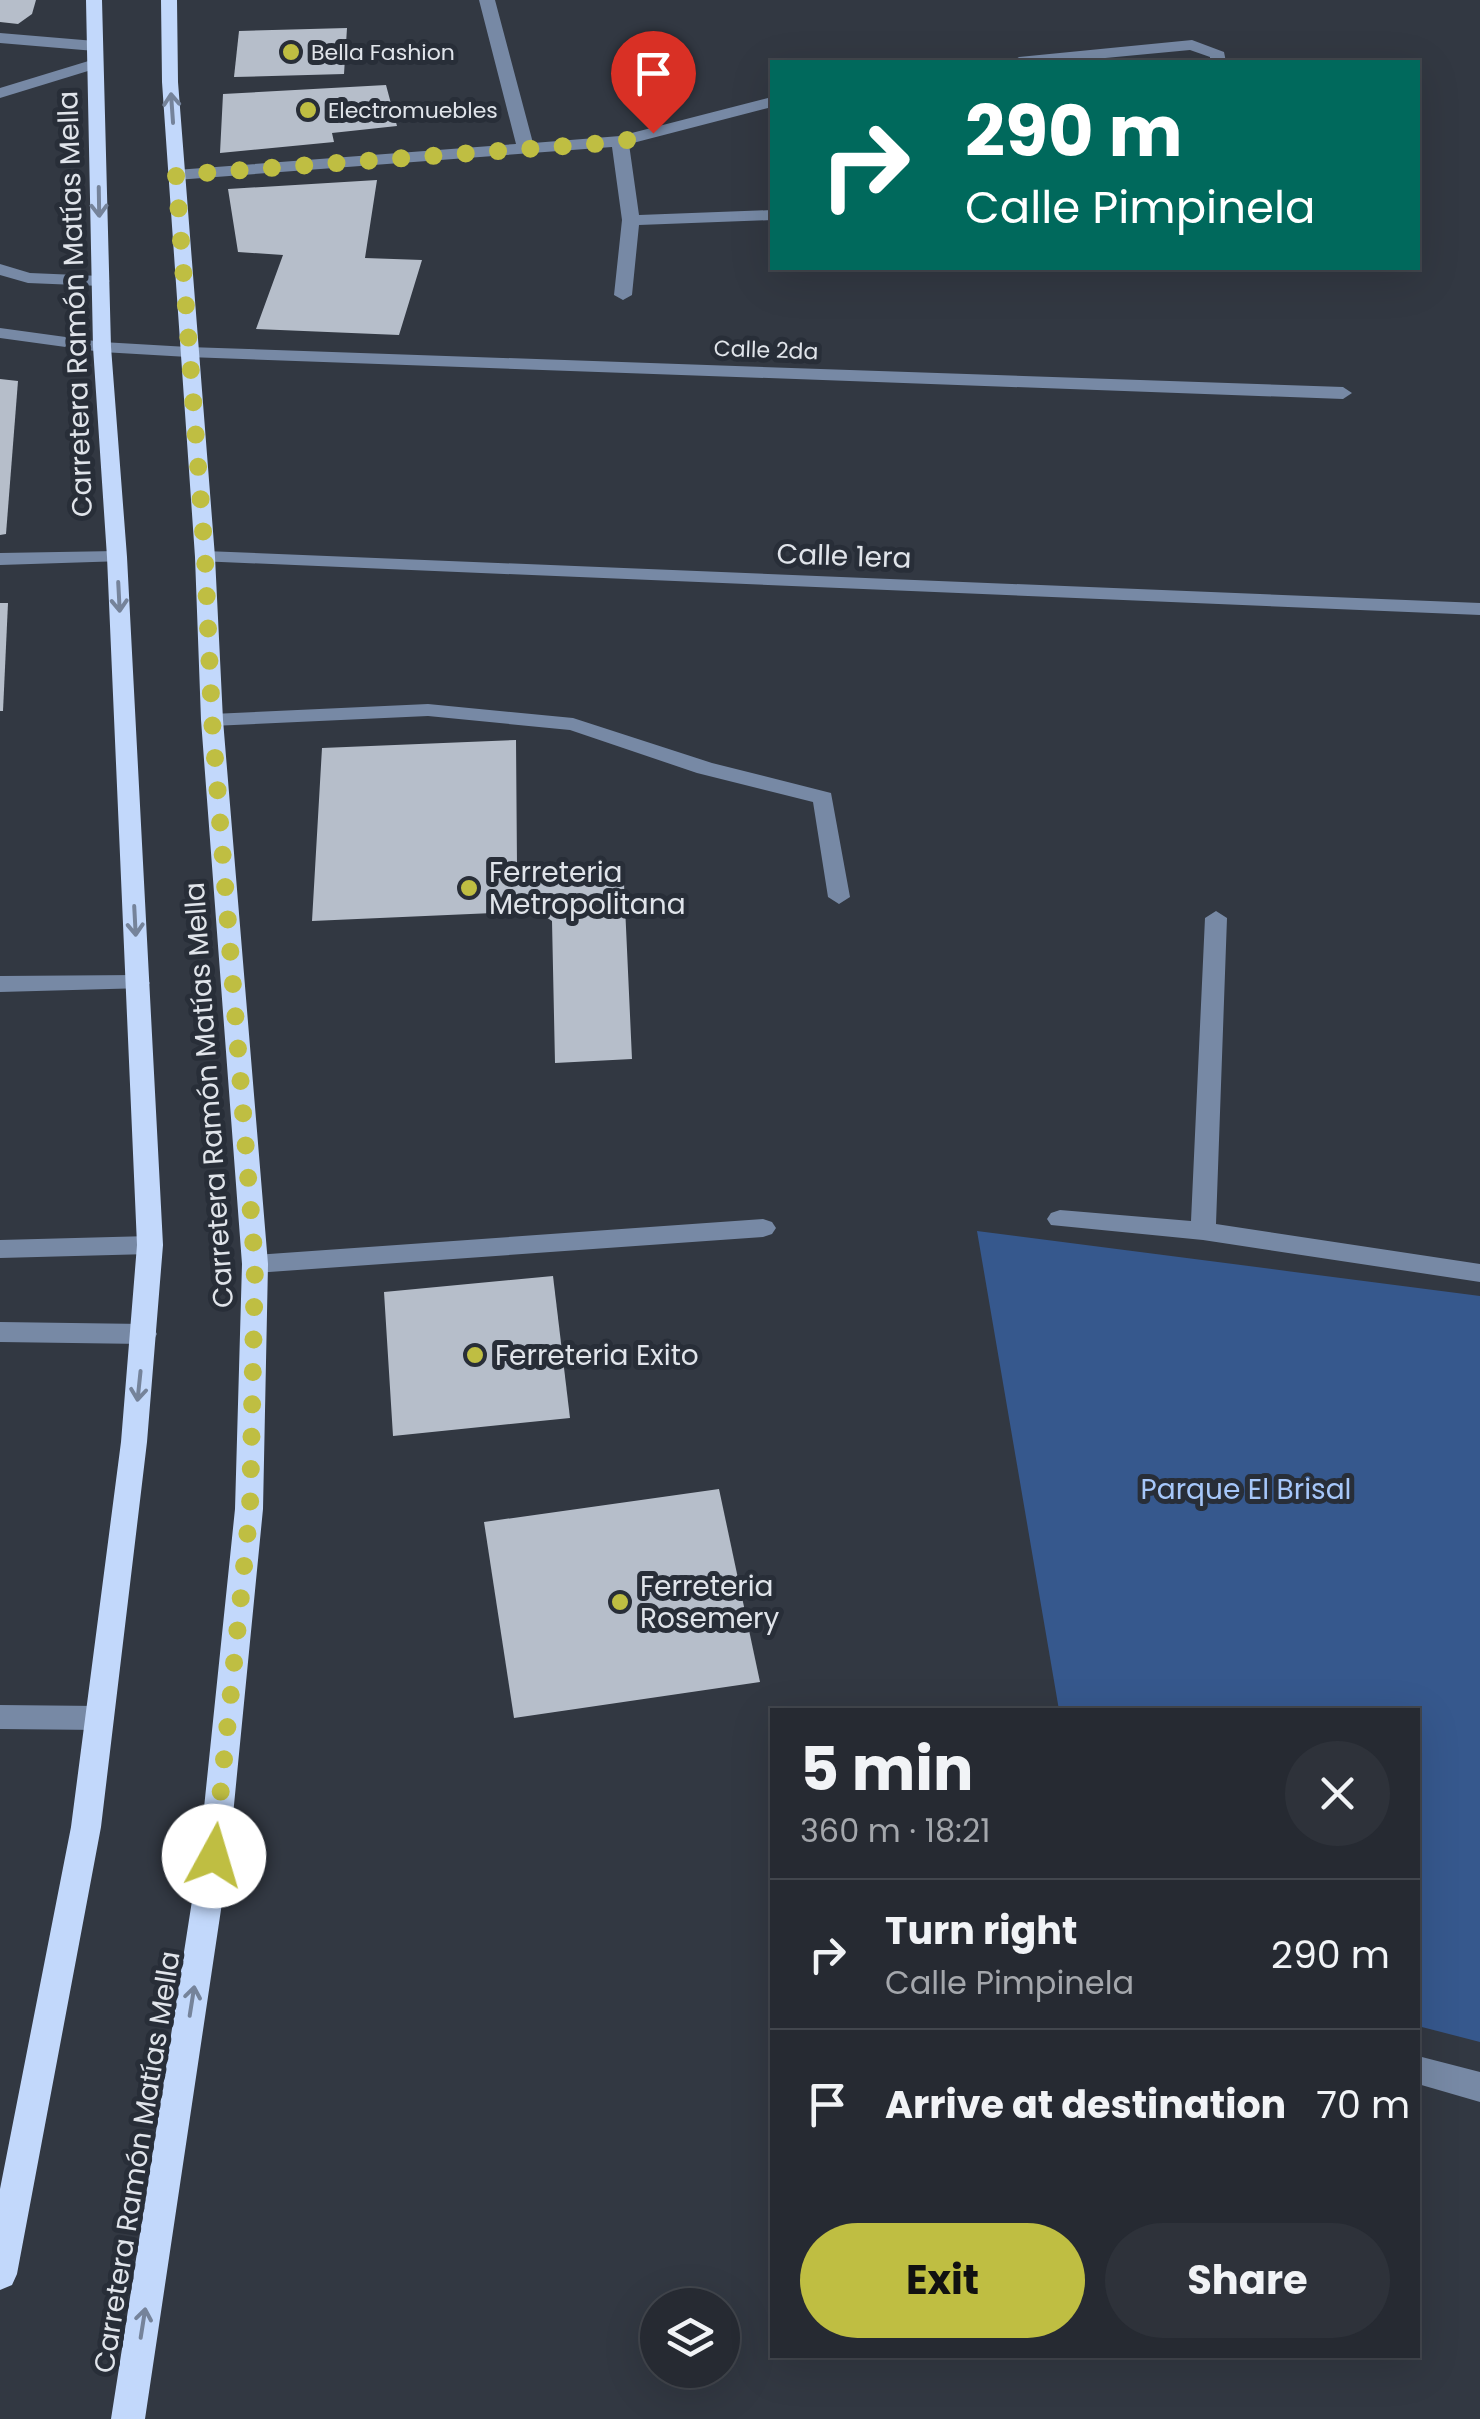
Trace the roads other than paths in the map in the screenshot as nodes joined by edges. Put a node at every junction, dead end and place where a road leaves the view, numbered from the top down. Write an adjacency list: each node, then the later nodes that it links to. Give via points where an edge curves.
1 (94, 0): 5 (main road, Carretera Ramón Matías Mella)
2 (169, 0): 12 (main road, Carretera Ramón Matías Mella, one-way to 2)
3 (487, 0): 11 (street)
4 (0, 38): 5 (street)
5 (95, 55): 8 (street); 16 (main road, Carretera Ramón Matías Mella, one-way to 16)
6 (1042, 60): 7 (street, via 1192,46)
7 (1218, 60)
8 (0, 93)
9 (770, 103): 10 (street)
10 (620, 142): 11 (street); 14 (street)
11 (526, 149): 12 (street)
12 (176, 175): 20 (main road, Carretera Ramón Matías Mella)
13 (770, 215): 14 (street)
14 (631, 220): 17 (street)
15 (0, 269): 16 (street, via 28,278)
16 (101, 281): 19 (main road, Carretera Ramón Matías Mella)
17 (623, 295)
18 (0, 334): 19 (street, Calle 2da)
19 (102, 347): 20 (street, Calle 2da); 22 (main road, Carretera Ramón Matías Mella)
20 (188, 352): 21 (street, Calle 2da); 23 (main road, Carretera Ramón Matías Mella)
21 (1343, 393)
22 (116, 557): 24 (street); 29 (main road, Carretera Ramón Matías Mella, one-way to 29)
23 (205, 557): 25 (street, Calle 1era); 26 (main road, Carretera Ramón Matías Mella)
24 (0, 559)
25 (1480, 609)
26 (212, 720): 27 (street, via 428,710 573,724 823,798); 36 (main road, Carretera Ramón Matías Mella)
27 (839, 897)
28 (1216, 918): 33 (street)
29 (138, 983): 30 (street); 34 (main road, Carretera Ramón Matías Mella)
30 (0, 984)
31 (1060, 1219): 33 (street)
32 (764, 1228): 36 (street)
33 (1203, 1232): 37 (street)
34 (150, 1245): 35 (street); 39 (main road, Carretera Ramón Matías Mella)
35 (0, 1249)
36 (255, 1264): 45 (main road, Carretera Ramón Matías Mella, one-way to 36, via 214,1856 250,1509)
37 (1480, 1273)
38 (0, 1332): 39 (street)
39 (144, 1334): 41 (main road, Carretera Ramón Matías Mella, one-way to 41)
40 (0, 1717): 41 (street)
41 (100, 1718): 44 (main road, Carretera Ramón Matías Mella, via 86,1826)
42 (1420, 2071): 43 (street)
43 (1480, 2087)
44 (0, 2274)
45 (128, 2419)

